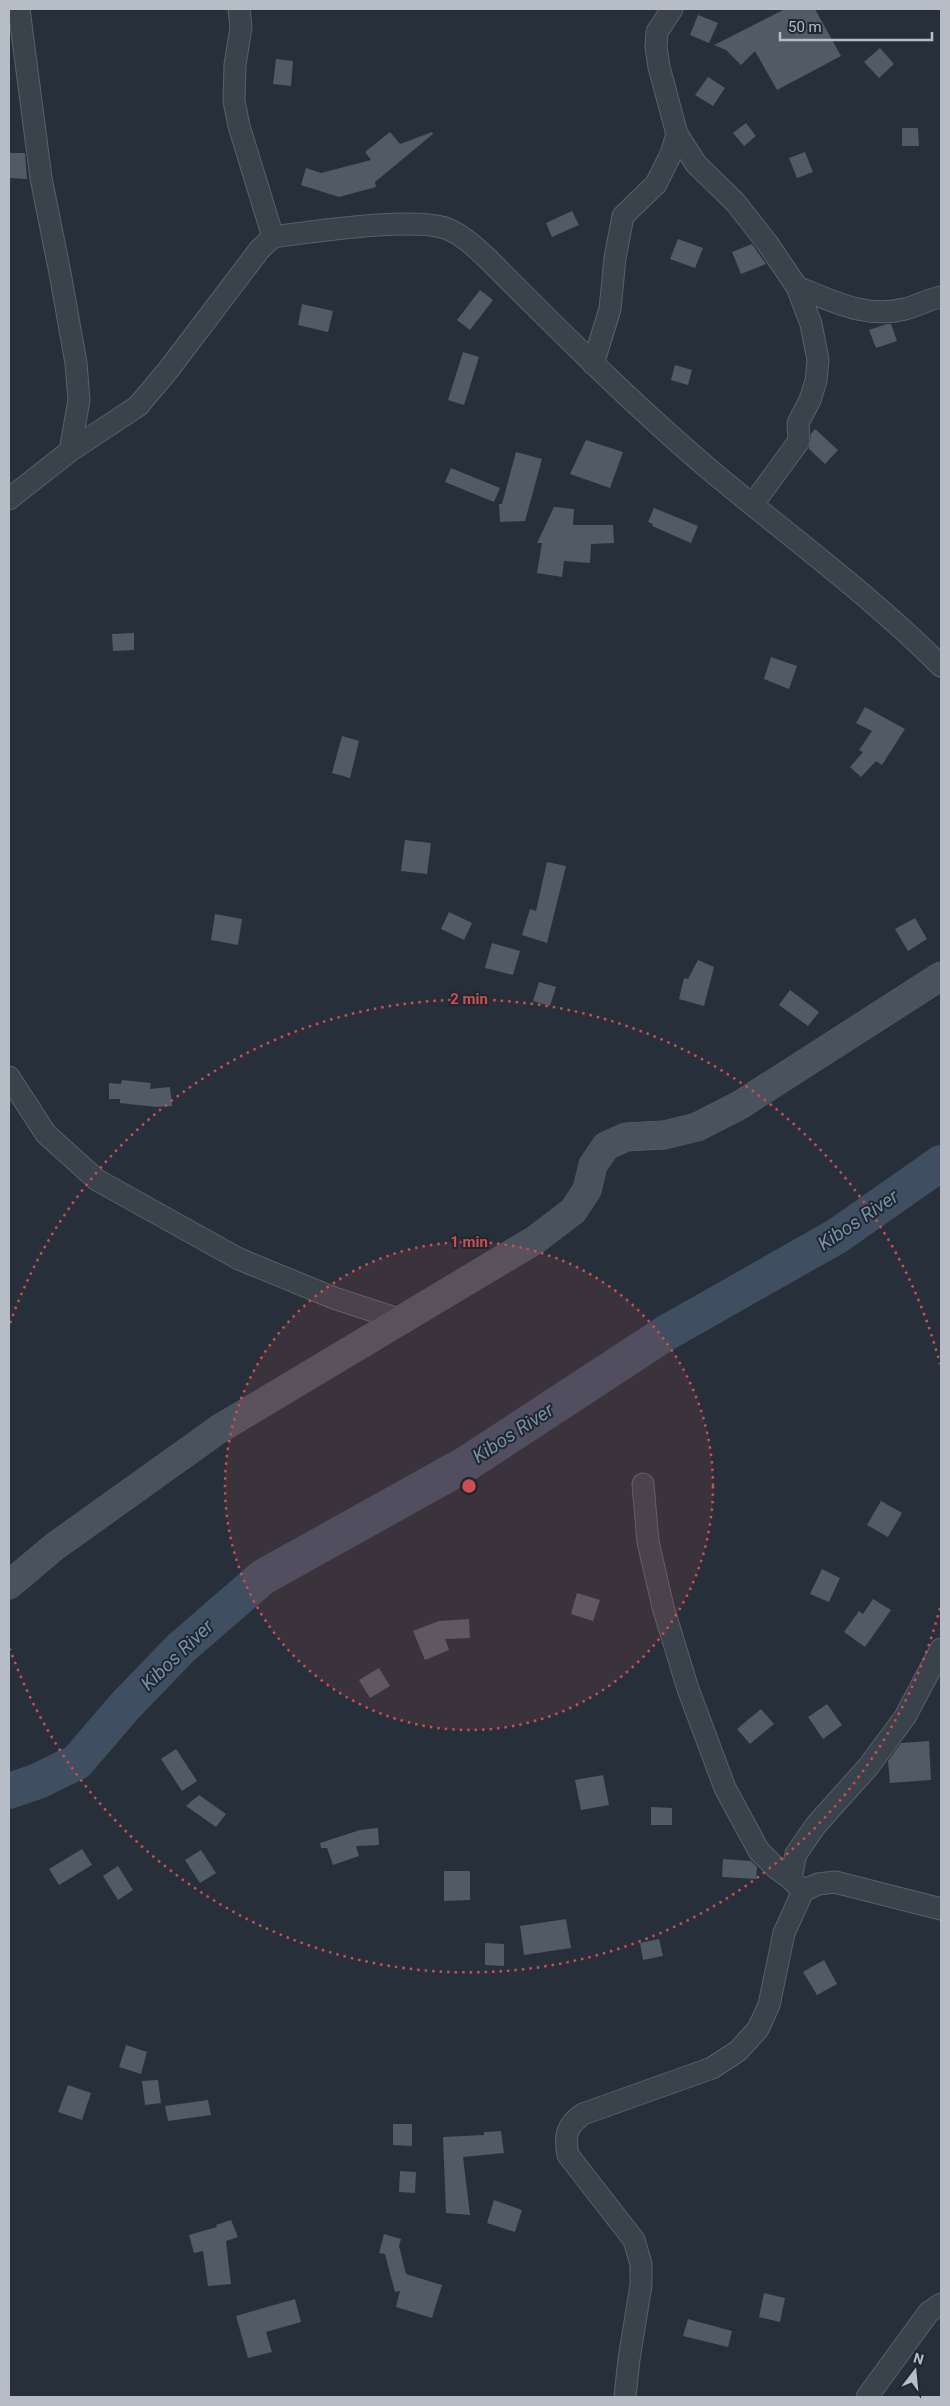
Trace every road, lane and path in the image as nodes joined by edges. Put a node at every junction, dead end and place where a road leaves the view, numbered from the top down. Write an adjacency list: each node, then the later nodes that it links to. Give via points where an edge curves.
1 (19, 9): 9 (street, via 41,178 76,363 78,400)
2 (239, 9): 5 (street, via 241,27 234,101)
3 (672, 9): 4 (street, via 657,32 656,47)
4 (677, 134): 6 (street, via 696,164 735,202 768,244); 8 (street, via 656,184 623,216 610,309)
5 (273, 237): 8 (street, via 414,223 446,228 465,238); 9 (street, via 260,249 138,406)
6 (797, 288): 7 (street, via 859,311 885,313); 11 (street, via 811,324 818,360 816,381 798,423 798,441)
7 (941, 297)
8 (594, 364): 11 (street, via 644,413)
9 (70, 451): 10 (street)
10 (9, 499)
11 (753, 504): 12 (street, via 837,570)
12 (941, 666)
13 (941, 976): 15 (main road, via 740,1105 696,1127 664,1135 626,1137 606,1146 593,1165 587,1190 573,1211 535,1240)
14 (9, 1077): 15 (street, via 46,1134 97,1180 239,1259 334,1298)
15 (401, 1320): 17 (main road, via 219,1429 54,1547)
16 (643, 1484): 19 (street, via 648,1542 663,1607 694,1707 724,1788 759,1851)
17 (9, 1585)
18 (941, 1649): 19 (street, via 905,1717 796,1854)
19 (797, 1885): 20 (street, via 835,1882); 22 (street, via 769,2004 758,2029 738,2051 712,2068 583,2114 571,2122 567,2132 568,2155 634,2240 641,2264 641,2285)
20 (941, 1909)
21 (941, 2304): 23 (street, via 929,2312)
22 (625, 2397)
23 (867, 2397)

